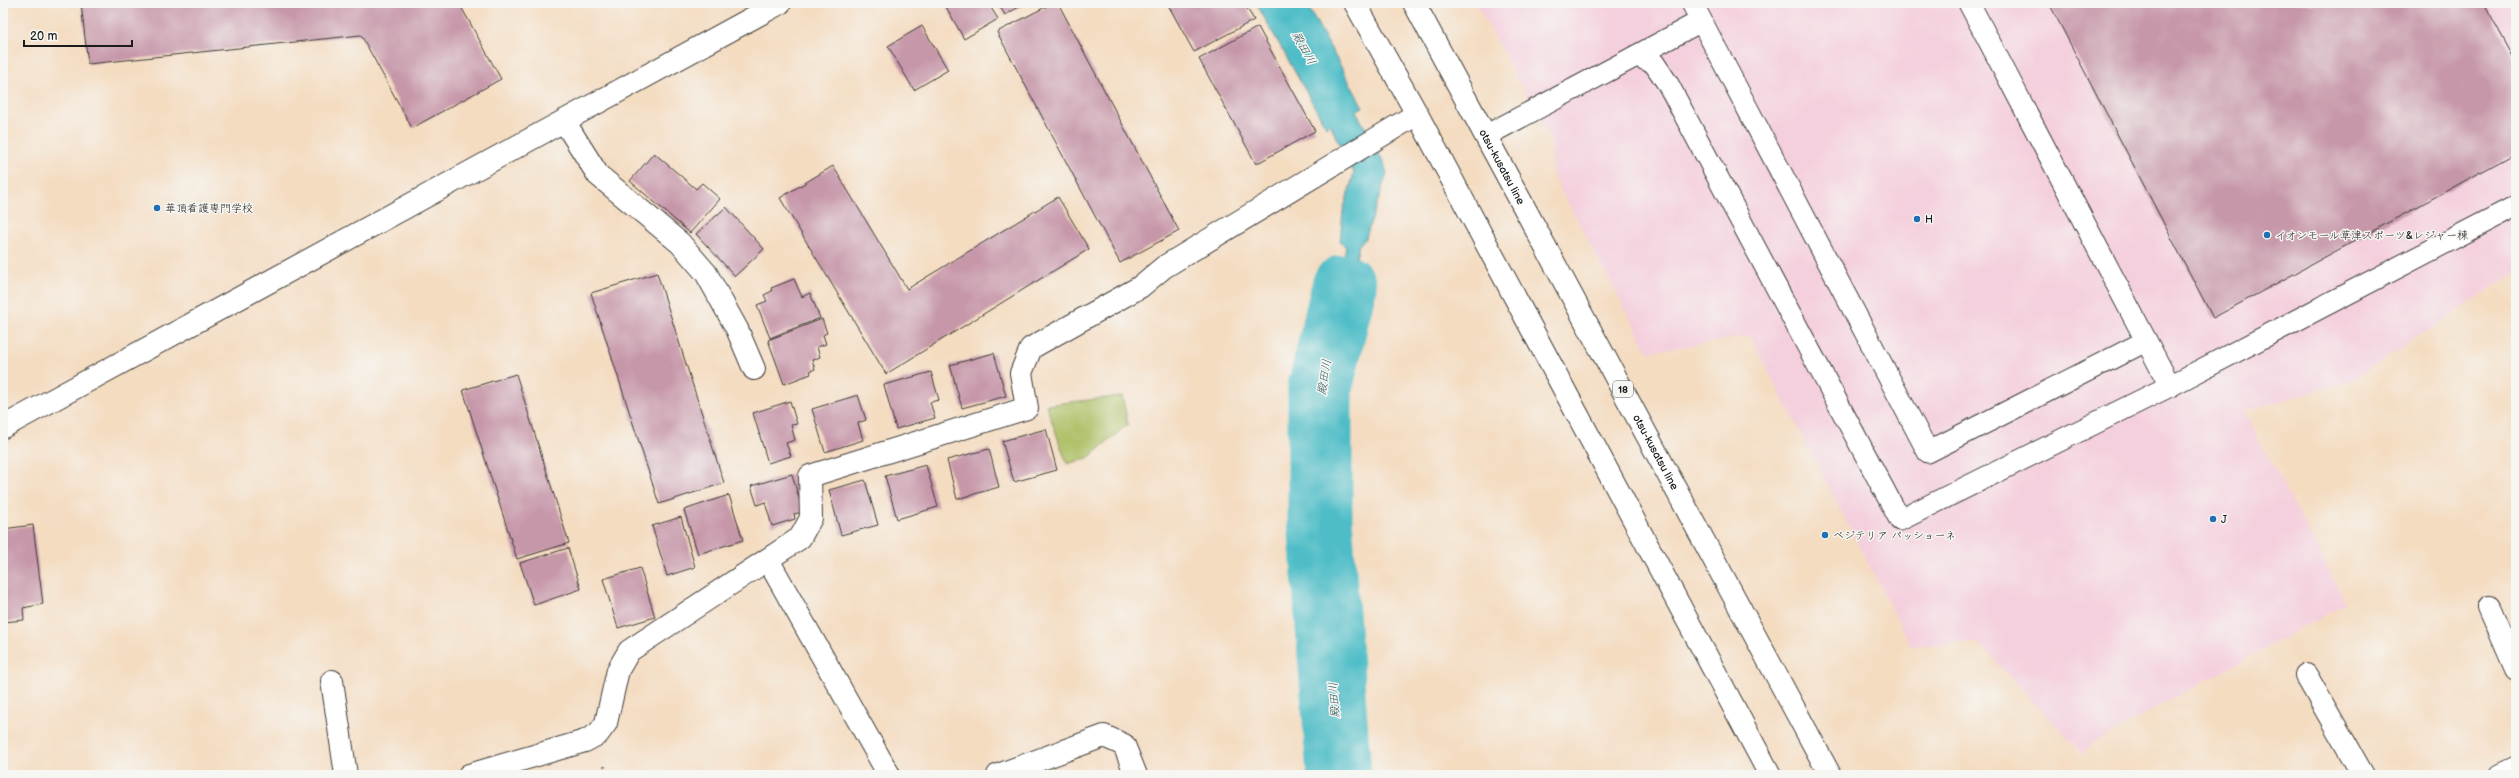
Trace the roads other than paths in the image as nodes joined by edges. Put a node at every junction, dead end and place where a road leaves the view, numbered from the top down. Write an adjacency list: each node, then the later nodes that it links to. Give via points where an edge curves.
1 (780, 3): 8 (street)
2 (1355, 3): 7 (street)
3 (1414, 3): 9 (street, otsu-kusatsu line / 18)
4 (1968, 3): 11 (lane)
5 (1696, 12): 6 (lane); 11 (lane, via 1928,452)
6 (1636, 56): 9 (lane); 13 (lane, via 1654,62 1668,84 1900,520)
7 (1417, 114): 15 (street, via 1164,267 1140,287 1031,348 1021,373 1027,408 810,476 811,518 800,538); 26 (street)
8 (564, 121): 12 (street, via 598,175 680,243 706,272 737,329); 14 (street)
9 (1487, 135): 27 (street, otsu-kusatsu line / 18)
10 (2516, 206): 13 (lane)
11 (2146, 341): 13 (lane)
12 (754, 369)
13 (2170, 386)
14 (3, 426)
15 (768, 560): 22 (street, via 629,651 618,670 606,723 598,734 585,741); 23 (street)
16 (2489, 607): 17 (street)
17 (2516, 669)
18 (2306, 675): 28 (street)
19 (332, 681): 21 (street)
20 (2516, 768): 29 (street)
21 (346, 775)
22 (469, 775)
23 (889, 775)
24 (998, 775): 25 (street, via 1104,736 1124,744)
25 (1136, 775)
26 (1770, 775)
27 (1830, 775)
28 (2363, 775)
29 (2501, 775)

